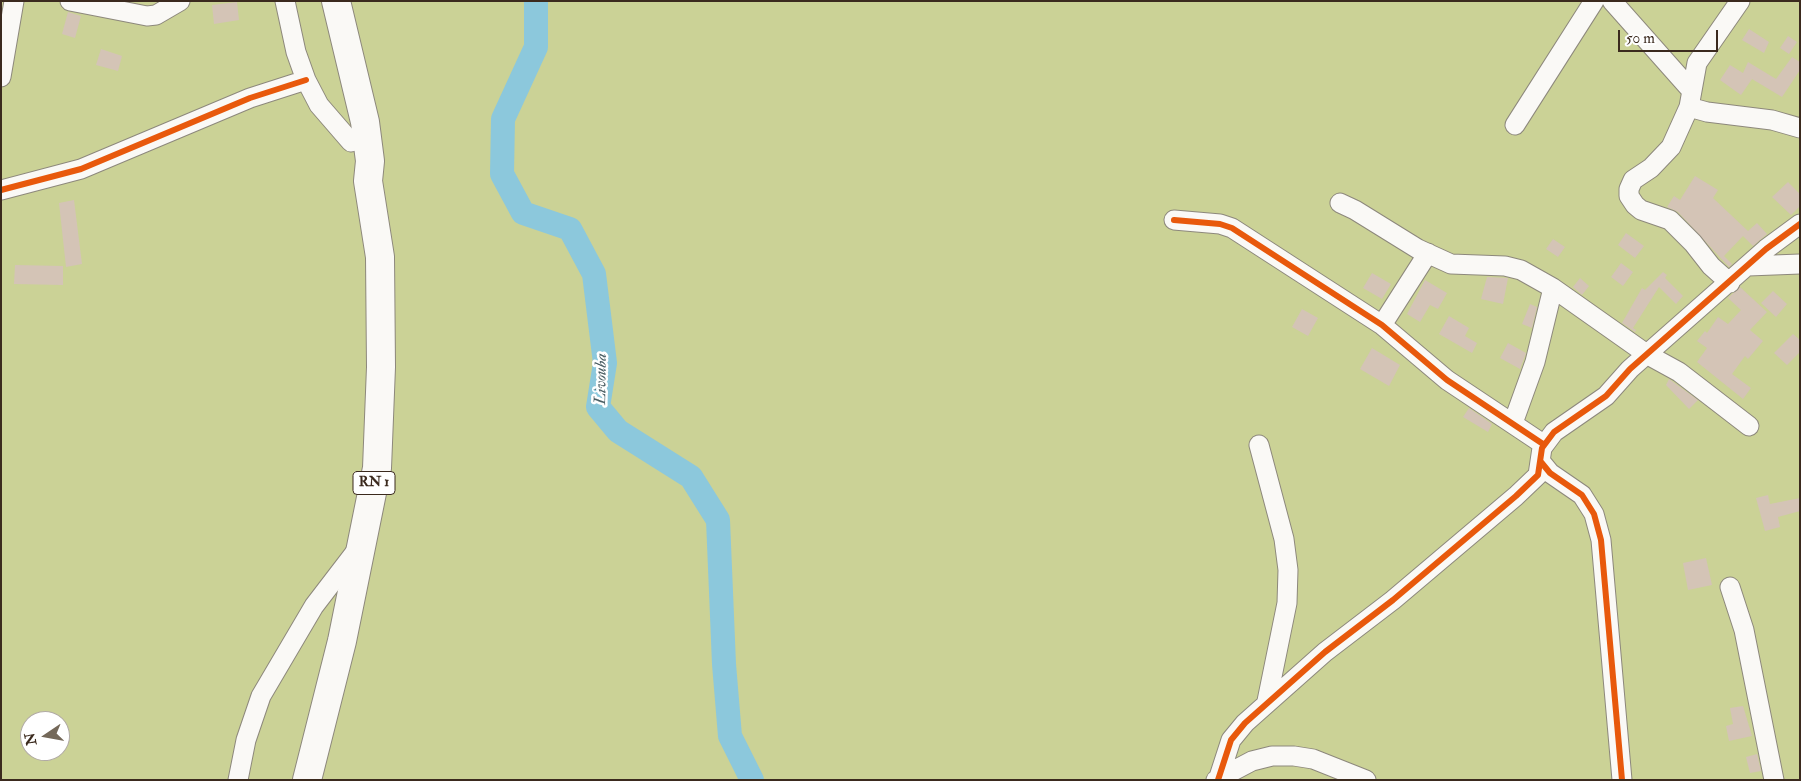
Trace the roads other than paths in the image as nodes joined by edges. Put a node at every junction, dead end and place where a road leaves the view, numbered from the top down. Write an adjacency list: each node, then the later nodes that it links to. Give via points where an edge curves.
1 (14, 1): 10 (street)
2 (70, 1): 3 (street, via 147,16)
3 (180, 1)
4 (285, 1): 11 (street)
5 (322, 1): 15 (highway, RN 1)
6 (336, 1): 16 (highway, RN 1, via 365,122 370,161)
7 (1594, 1): 13 (street)
8 (1612, 1): 12 (street)
9 (1740, 1): 12 (street, via 1701,56)
10 (1, 77)
11 (306, 80): 15 (street, via 319,105); 17 (street, via 250,98 81,169)
12 (1690, 99): 14 (street); 24 (street, via 1671,147 1651,168 1633,180 1630,196 1641,210 1670,220 1710,266)
13 (1515, 125)
14 (1800, 128)
15 (352, 142): 16 (highway, RN 1, via 355,160)
16 (368, 181): 32 (highway, RN 1, via 380,257 381,367 377,468)
17 (1, 190)
18 (1340, 203): 21 (street)
19 (1174, 220): 26 (street, via 1232,228)
20 (1800, 224): 23 (street)
21 (1428, 254): 25 (street, via 1462,266 1490,265 1521,270); 26 (street)
22 (1800, 264): 23 (street)
23 (1748, 266): 24 (street)
24 (1730, 283): 27 (street)
25 (1553, 288): 27 (street); 28 (street, via 1535,362)
26 (1382, 324): 28 (street, via 1447,380)
27 (1648, 356): 29 (street, via 1679,372); 31 (street, via 1630,369 1606,396 1554,432)
28 (1513, 423): 31 (street)
29 (1750, 426)
30 (1259, 444): 34 (street, via 1284,539 1288,570 1287,603)
31 (1542, 453): 34 (street, via 1538,475 1516,496); 39 (street, via 1550,473 1582,495 1594,514 1601,540)
32 (364, 541): 36 (street, via 314,606 261,696 246,740); 37 (highway, RN 1)
33 (1730, 587): 40 (street, via 1744,630)
34 (1268, 701): 35 (street, via 1231,740)
35 (1217, 779): 38 (street, via 1252,761 1272,756 1294,756 1314,759)
36 (238, 780)
37 (307, 780)
38 (1366, 780)
39 (1622, 780)
40 (1774, 780)

